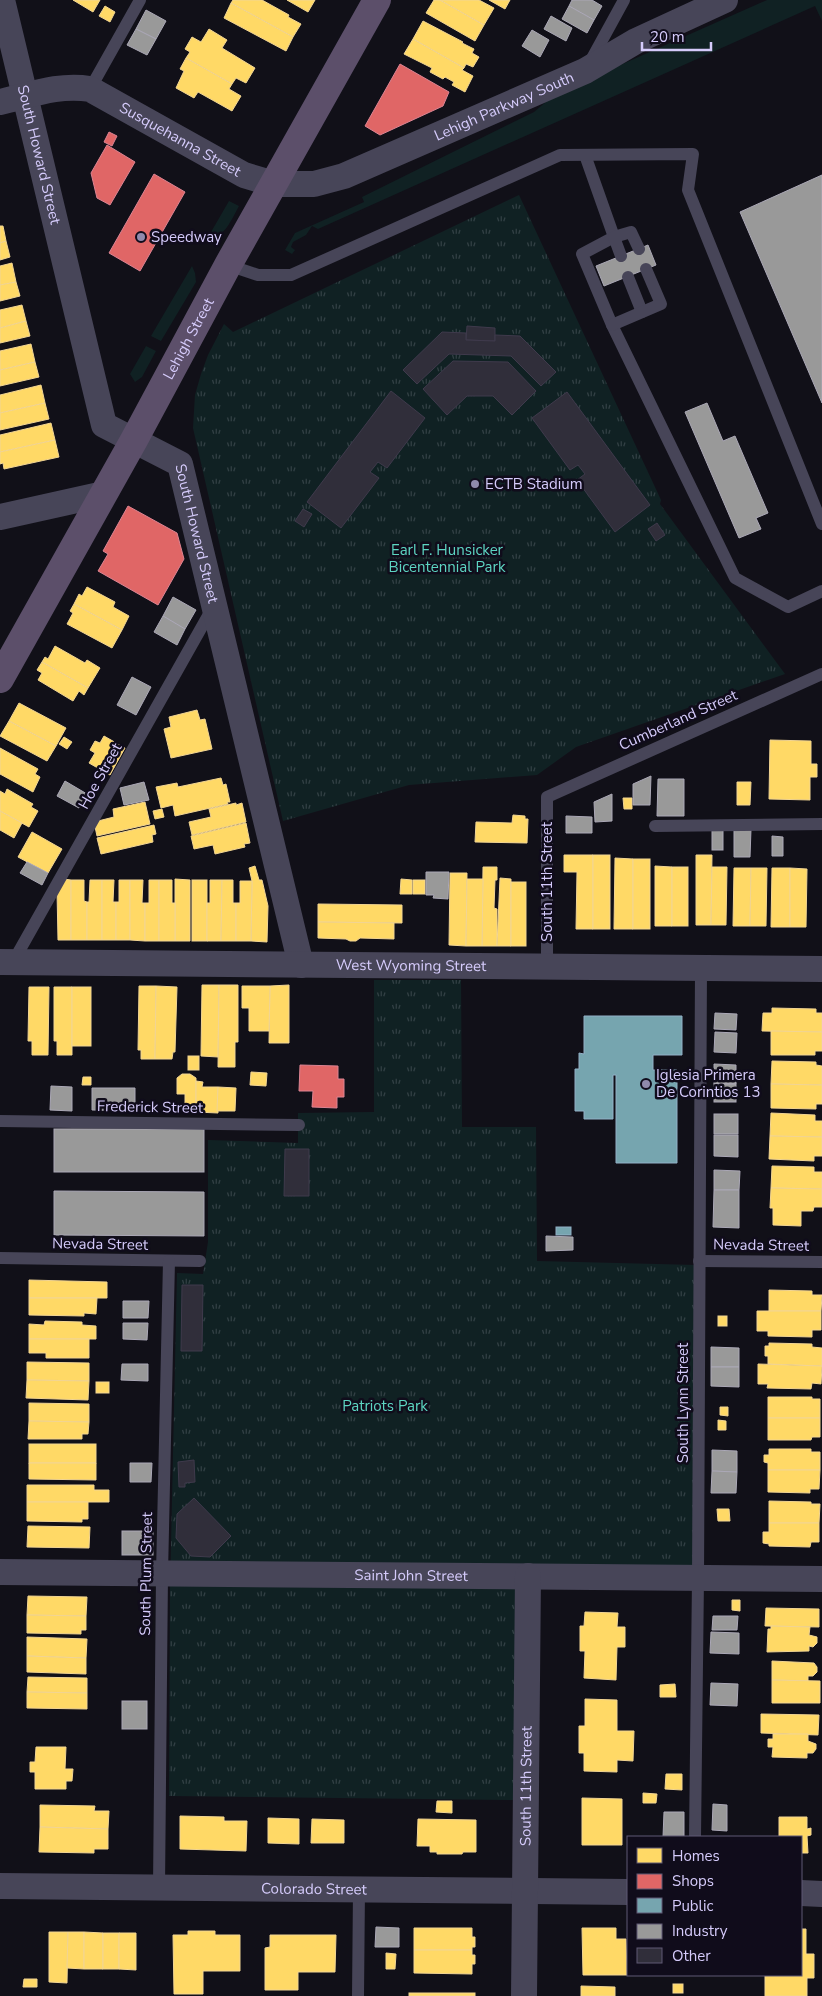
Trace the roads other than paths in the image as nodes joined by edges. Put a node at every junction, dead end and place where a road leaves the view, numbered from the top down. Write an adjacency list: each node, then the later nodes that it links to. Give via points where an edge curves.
1 (2, 0): 8 (street, South Howard Street)
2 (140, 0): 7 (lane)
3 (377, 0): 10 (main road, Lehigh Street)
4 (624, 0): 6 (lane)
5 (725, 0): 6 (street, Lehigh Parkway South, via 636,41)
6 (585, 70): 10 (street, Lehigh Parkway South, via 344,176 314,184)
7 (90, 89): 8 (street, via 63,87); 10 (street, Susquehanna Street, via 244,175)
8 (12, 99): 19 (street, South Howard Street, via 104,425)
9 (585, 155): 11 (lane); 14 (lane, via 560,155 291,275 258,275); 22 (lane, via 692,154 688,190)
10 (274, 184): 14 (main road, Lehigh Street)
11 (614, 238): 12 (lane, via 631,232); 13 (lane); 18 (lane, via 582,254)
12 (639, 249)
13 (621, 256)
14 (228, 265): 19 (main road, Lehigh Street)
15 (646, 269): 17 (lane, via 661,304)
16 (628, 277): 17 (lane)
17 (642, 312): 18 (lane)
18 (612, 324): 23 (lane, via 735,578 788,607)
19 (134, 440): 20 (main road, Lehigh Street); 24 (street, South Howard Street, via 180,464)
20 (104, 494): 21 (street); 26 (main road, Lehigh Street)
21 (0, 517)
22 (822, 524)
23 (822, 591)
24 (214, 605): 30 (lane, Hoe Street); 31 (street, South Howard Street)
25 (822, 674): 27 (lane, Cumberland Street)
26 (0, 679)
27 (547, 797): 32 (lane, South 11th Street)
28 (822, 824): 29 (lane)
29 (655, 826)
30 (6, 962): 31 (street, West Wyoming Street)
31 (301, 965): 32 (street, West Wyoming Street)
32 (548, 968): 33 (street, West Wyoming Street)
33 (702, 968): 34 (street, West Wyoming Street); 38 (lane, South Lynn Street)
34 (822, 969)
35 (0, 1121): 36 (lane, Frederick Street)
36 (299, 1125)
37 (0, 1258): 39 (lane, Nevada Street)
38 (699, 1260): 41 (lane, Nevada Street); 45 (lane, South Lynn Street)
39 (169, 1261): 40 (lane, Nevada Street); 43 (lane, South Plum Street)
40 (200, 1261)
41 (822, 1262)
42 (0, 1572): 43 (street, Saint John Street)
43 (162, 1574): 44 (street, Saint John Street); 49 (lane, South Plum Street)
44 (528, 1576): 45 (street, Saint John Street); 51 (street, South 11th Street)
45 (698, 1578): 46 (street, Saint John Street); 47 (lane, South Lynn Street)
46 (822, 1579)
47 (695, 1836)
48 (0, 1886): 49 (street, Colorado Street)
49 (159, 1887): 50 (street, Colorado Street)
50 (359, 1890): 51 (street, Colorado Street); 55 (lane)
51 (524, 1891): 52 (street, Colorado Street); 56 (street, South 11th Street)
52 (627, 1892)
53 (802, 1893): 54 (street)
54 (822, 1894)
55 (358, 1996)
56 (524, 1996)

